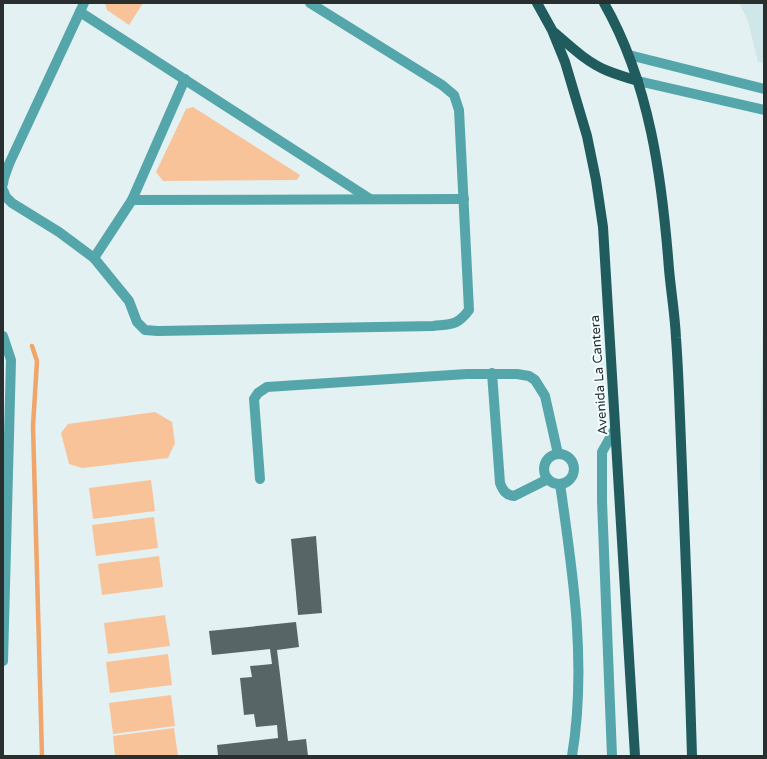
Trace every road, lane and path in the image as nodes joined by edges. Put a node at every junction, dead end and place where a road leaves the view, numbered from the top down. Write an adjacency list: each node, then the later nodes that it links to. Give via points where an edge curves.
1 (310, 3): 14 (street, via 454,95 459,110)
2 (537, 3): 5 (main road, Avenida La Cantera)
3 (604, 3): 6 (main road)
4 (82, 8): 7 (street); 11 (street, via 9,164)
5 (552, 30): 8 (main road, via 588,60); 19 (main road, Avenida La Cantera, via 565,62 587,136 596,180 603,227)
6 (629, 55): 8 (main road); 9 (street)
7 (185, 79): 13 (street); 15 (street)
8 (638, 81): 10 (street); 28 (main road, via 660,176 676,336)
9 (764, 88)
10 (764, 110)
11 (3, 184)
12 (3, 190): 16 (street, via 12,203 59,232)
13 (370, 199): 14 (street); 15 (street)
14 (464, 199): 16 (street, via 469,310 454,324 146,330 136,322 129,301)
15 (132, 200): 16 (street)
16 (94, 258)
17 (3, 336): 24 (street, via 11,360)
18 (492, 373): 20 (street, via 517,374 536,380 545,396); 21 (street, via 267,387 254,399); 22 (street, via 502,488 505,493 514,496)
19 (615, 429): 26 (street, via 602,452); 27 (main road, Avenida La Cantera)
20 (558, 454): 22 (street, via 547,460 544,466 544,473); 23 (street, via 570,459 574,472 571,478)
21 (260, 479)
22 (548, 479): 23 (street)
23 (560, 484): 25 (street, via 571,560 578,649 578,697)
24 (3, 661)
25 (572, 756)
26 (612, 756)
27 (635, 756)
28 (692, 756)

